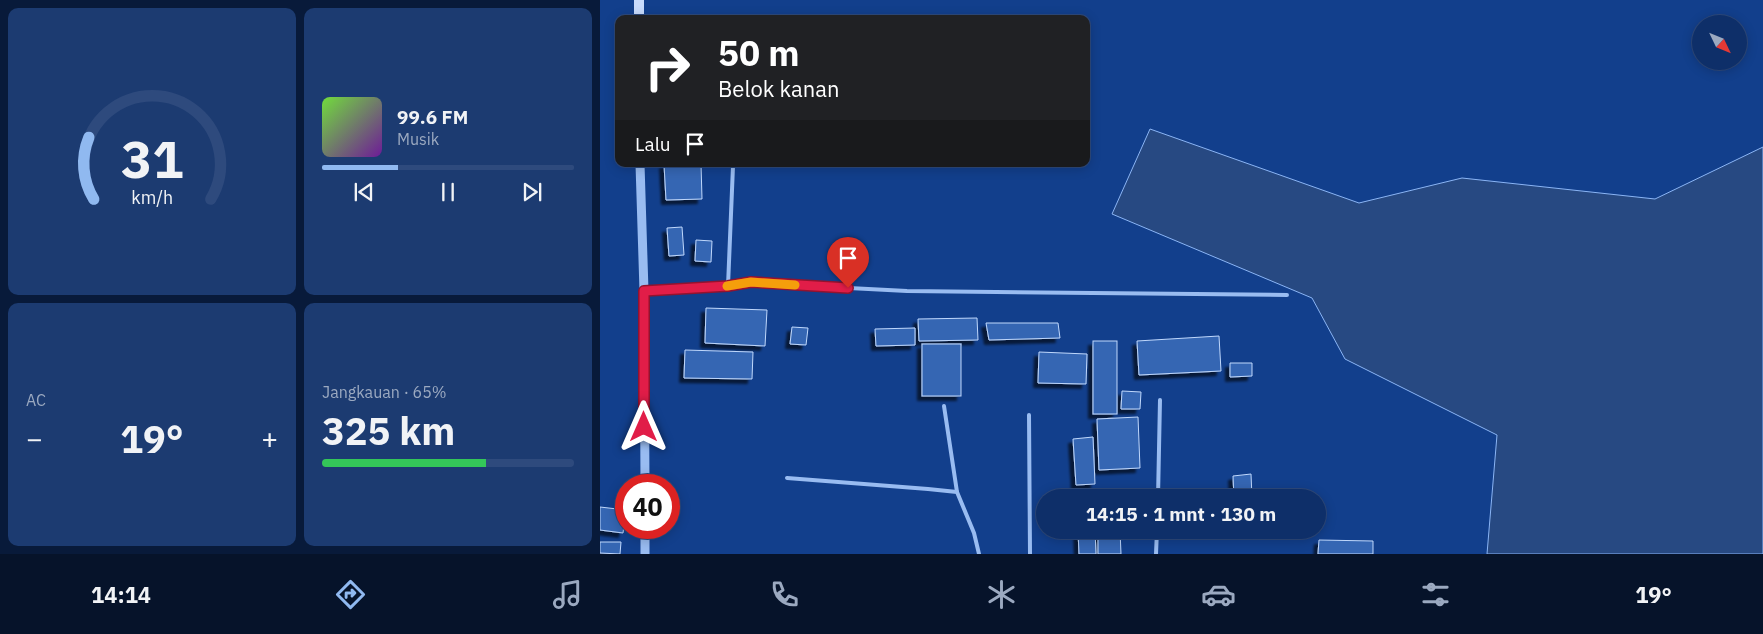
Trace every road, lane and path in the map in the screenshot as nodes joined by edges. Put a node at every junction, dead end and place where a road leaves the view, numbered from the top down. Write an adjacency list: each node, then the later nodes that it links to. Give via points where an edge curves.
1 (639, 0): 2 (main road)
2 (639, 15)
3 (640, 167): 6 (street)
4 (733, 167): 5 (lane)
5 (728, 286): 6 (lane); 7 (lane, via 751,282 907,290)
6 (644, 291): 11 (street)
7 (1287, 295)
8 (1160, 400): 13 (lane)
9 (944, 406): 14 (lane)
10 (1028, 415): 19 (lane)
11 (645, 474)
12 (787, 478): 14 (lane)
13 (1158, 489)
14 (957, 492): 18 (lane)
15 (645, 539): 17 (street)
16 (1157, 539): 20 (lane)
17 (645, 554)
18 (979, 554)
19 (1030, 554)
20 (1156, 554)

